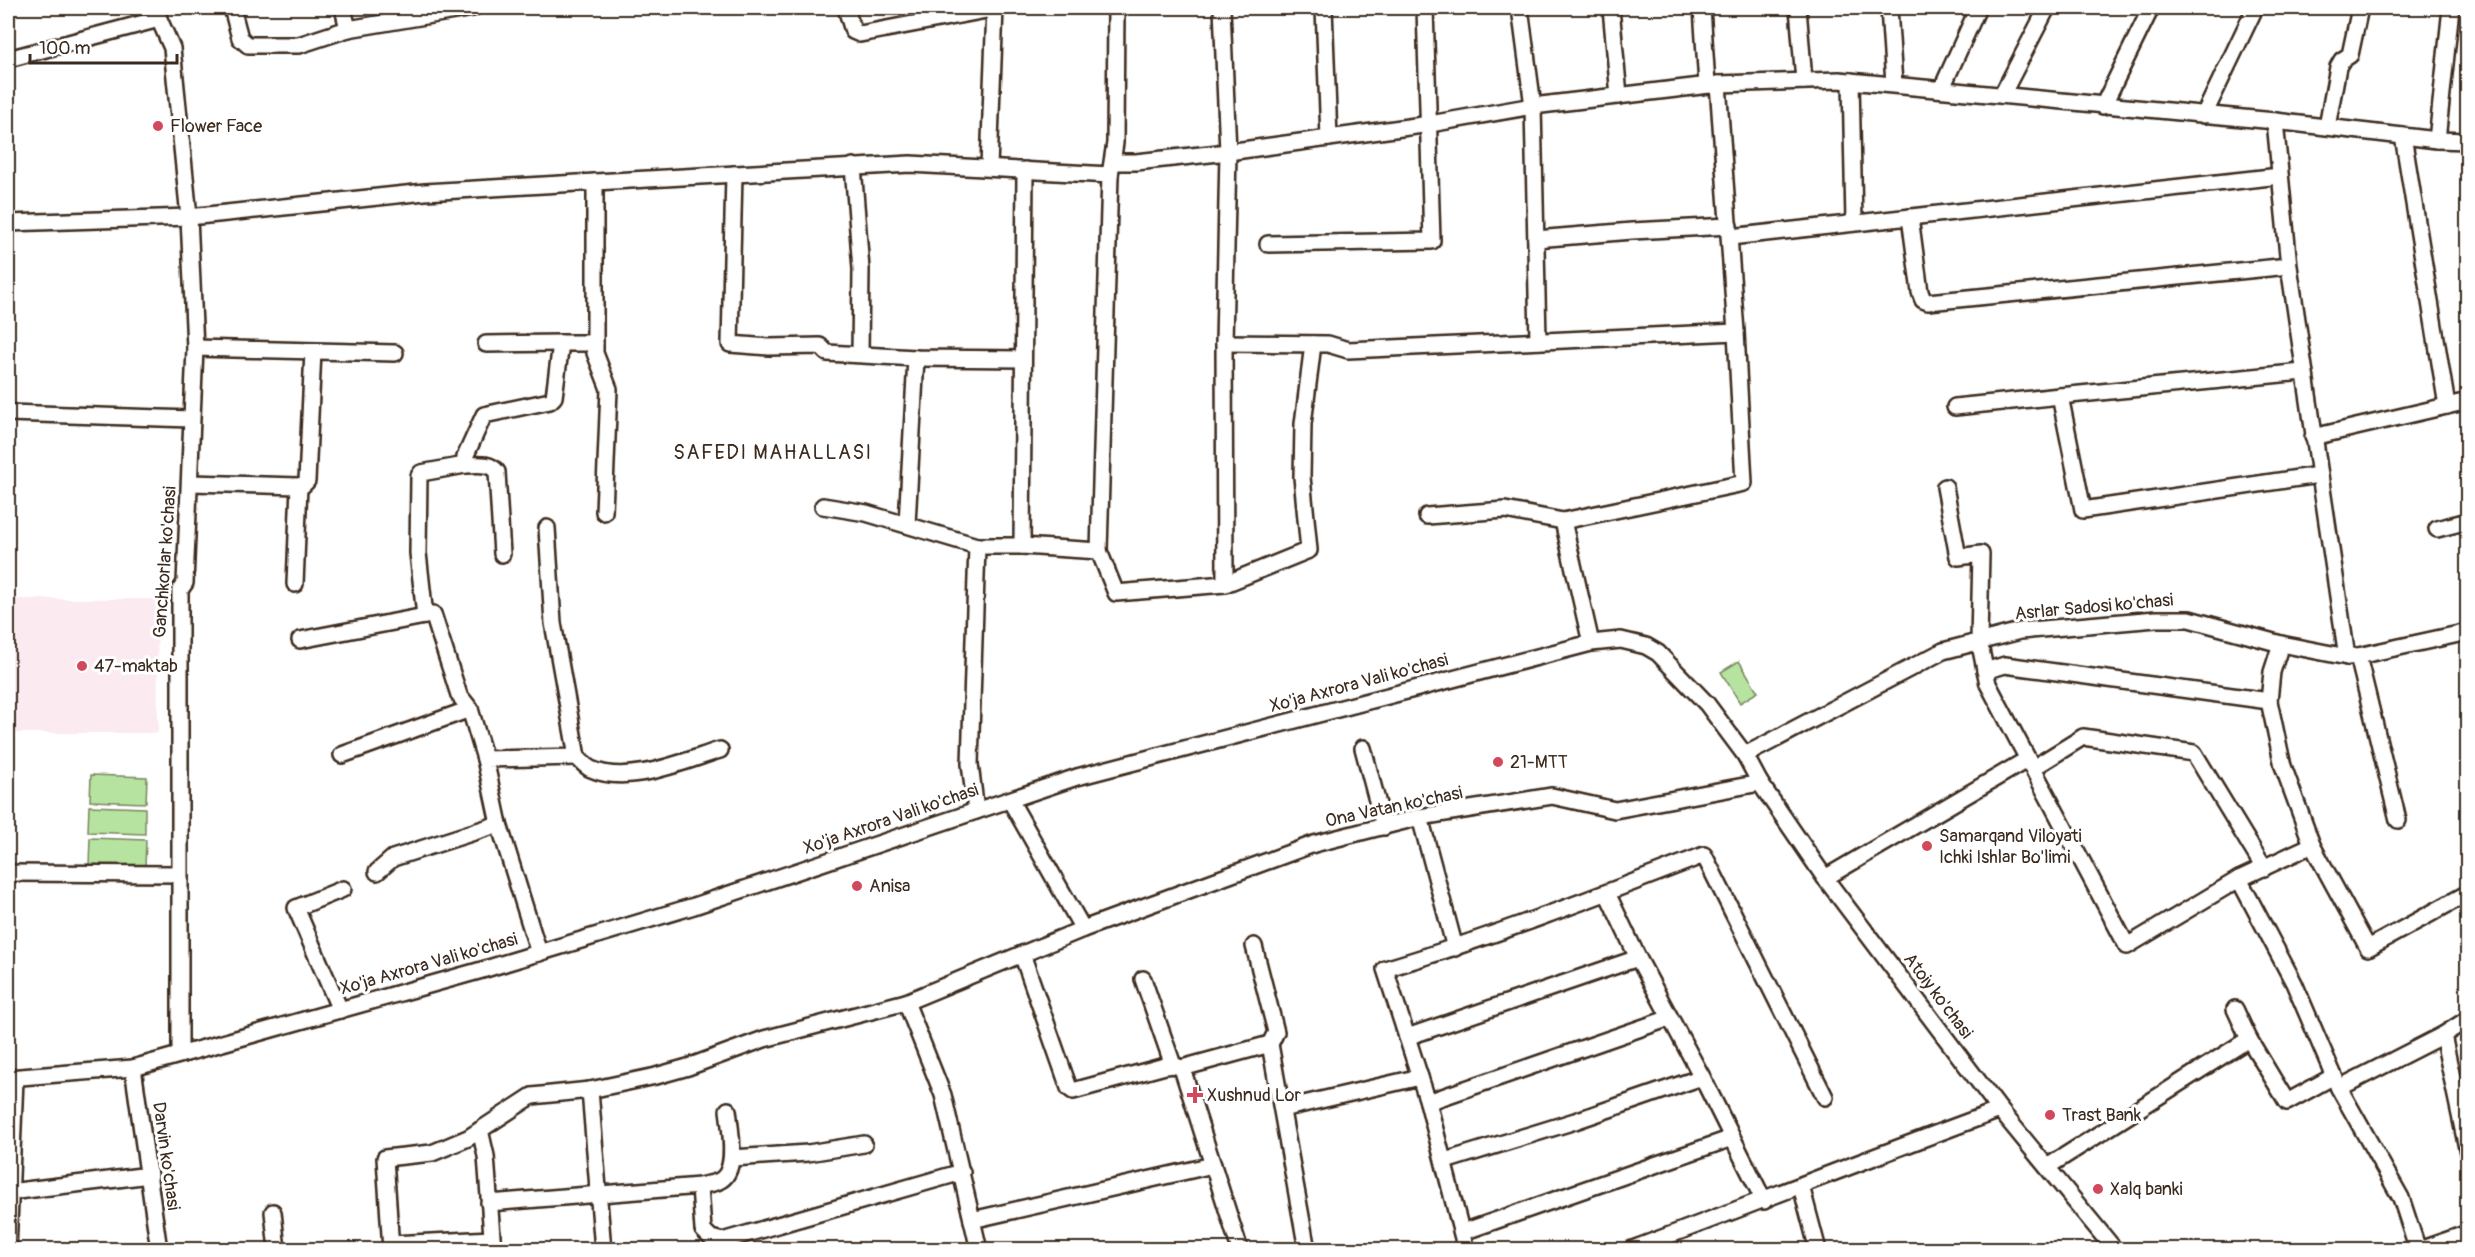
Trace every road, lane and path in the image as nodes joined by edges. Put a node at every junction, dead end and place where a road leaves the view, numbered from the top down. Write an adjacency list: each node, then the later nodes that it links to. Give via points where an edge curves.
1 (232, 8): 22 (street, via 240,39 248,45 299,45)
2 (343, 8): 22 (street)
3 (472, 8): 22 (street)
4 (846, 8): 5 (street, via 853,31 860,34)
5 (996, 8): 43 (street)
6 (1116, 8): 44 (street)
7 (1222, 8): 41 (street)
8 (1324, 8): 38 (street)
9 (1425, 8): 35 (street)
10 (1520, 8): 31 (street)
11 (1611, 8): 30 (street)
12 (1702, 8): 27 (street)
13 (1798, 8): 24 (street)
14 (1889, 8): 26 (street)
15 (1978, 8): 28 (street)
16 (2047, 8): 29 (street)
17 (2151, 8): 32 (street)
18 (2255, 8): 33 (street)
19 (2360, 8): 36 (street, via 2350,55 2338,67)
20 (2451, 8): 39 (street)
21 (158, 13): 23 (street); 50 (street, Ganchkorlar ko'chasi, via 172,48)
22 (348, 29)
23 (8, 59)
24 (1804, 81): 25 (street); 27 (street)
25 (1851, 81): 26 (street); 52 (street)
26 (1894, 84): 28 (street)
27 (1713, 85): 30 (street); 53 (street)
28 (1942, 88): 29 (street)
29 (2002, 95): 32 (street)
30 (1620, 96): 31 (street)
31 (1533, 106): 35 (street); 54 (street)
32 (2103, 106): 33 (street)
33 (2204, 115): 34 (street)
34 (2275, 120): 36 (street); 47 (street)
35 (1430, 124): 38 (street); 55 (street, via 1432,241)
36 (2327, 127): 37 (street)
37 (2403, 136): 39 (street); 73 (street)
38 (1329, 138): 41 (street)
39 (2438, 140): 40 (street)
40 (2468, 141)
41 (1228, 152): 44 (street); 62 (street)
42 (853, 166): 43 (street); 46 (street); 67 (street, via 861,270)
43 (989, 167): 45 (street)
44 (1112, 168): 45 (street); 93 (street)
45 (1025, 170): 69 (street)
46 (734, 174): 48 (street); 67 (street, via 730,344 820,346 827,353)
47 (2280, 176): 49 (street); 56 (street)
48 (595, 182): 50 (street, via 425,192); 60 (street)
49 (1910, 216): 52 (street); 56 (street, via 1920,292 1928,302)
50 (189, 217): 51 (street); 64 (street, Ganchkorlar ko'chasi)
51 (8, 222)
52 (1854, 222): 53 (street)
53 (1729, 232): 54 (street, via 1642,230); 57 (street)
54 (1536, 239): 58 (street)
55 (1268, 244)
56 (2289, 266): 70 (street)
57 (1736, 332): 58 (street); 86 (street, via 1744,483)
58 (1538, 341): 63 (street, via 1348,350)
59 (561, 343): 60 (street); 61 (street); 78 (street, via 554,397 484,415)
60 (596, 343): 84 (street, via 609,389)
61 (486, 344)
62 (1224, 344): 63 (street); 96 (street)
63 (1313, 344): 96 (street, via 1303,424 1302,477 1309,550)
64 (195, 348): 65 (street); 76 (street, Ganchkorlar ko'chasi)
65 (313, 351): 66 (street); 81 (street, via 308,476)
66 (395, 353)
67 (861, 354): 68 (street)
68 (916, 358): 69 (street); 88 (street)
69 (1023, 359): 92 (street)
70 (2303, 372): 71 (street); 77 (street)
71 (2060, 396): 74 (street); 79 (street, via 2083,510)
72 (2468, 401): 73 (street)
73 (2446, 406): 77 (street)
74 (1955, 407)
75 (8, 413): 76 (street)
76 (191, 419): 80 (street, Ganchkorlar ko'chasi)
77 (2313, 437): 79 (street)
78 (465, 465): 94 (street, via 488,465 497,472); 97 (street, via 425,471 419,476 418,553)
79 (2319, 475): 103 (street)
80 (190, 483): 81 (street); 125 (street, Ganchkorlar ko'chasi, via 185,583 180,590)
81 (299, 486): 95 (street)
82 (1946, 487): 100 (street, via 1958,557 1981,554)
83 (823, 506): 88 (street)
84 (604, 512)
85 (1427, 516): 86 (street, via 1505,510)
86 (1563, 521): 101 (street)
87 (2468, 521): 90 (street)
88 (908, 524): 91 (street)
89 (547, 528): 111 (street, via 553,623)
90 (2437, 529)
91 (977, 546): 92 (street); 116 (street, via 970,764)
92 (1022, 546): 93 (street)
93 (1099, 551): 96 (street, via 1116,593)
94 (502, 554)
95 (295, 584)
96 (1225, 584)
97 (425, 616): 99 (street); 106 (street, via 433,614 459,695)
98 (2468, 632): 103 (street, Asrlar Sadosi ko'chasi)
99 (300, 640)
100 (1979, 640): 102 (street, Asrlar Sadosi ko'chasi, via 2020,631 2189,619); 104 (street); 110 (street, Asrlar Sadosi ko'chasi, via 1943,651)
101 (1592, 642): 110 (street, Xo'ja Axrora Vali ko'chasi, via 1621,640 1658,653 1707,704); 115 (street, Xo'ja Axrora Vali ko'chasi, via 1111,768)
102 (2281, 644): 103 (street, Asrlar Sadosi ko'chasi); 105 (street, via 2272,672)
103 (2352, 657): 118 (street)
104 (1986, 671): 105 (street, via 2005,665); 113 (street, via 1988,684)
105 (2269, 701): 121 (street, via 2283,766)
106 (470, 709): 109 (street); 112 (street)
107 (1363, 748): 120 (street)
108 (720, 750): 111 (street, via 644,773 619,775 591,769)
109 (342, 755)
110 (1744, 755): 114 (street, Atoiy ko'chasi)
111 (577, 757): 112 (street)
112 (485, 759): 119 (street)
113 (2031, 763): 122 (street, via 2083,737 2194,753); 126 (street); 127 (street, via 2127,946)
114 (1760, 783): 117 (street, Ona Vatan ko'chasi, via 1615,810 1552,796); 126 (street, Atoiy ko'chasi)
115 (1010, 800): 116 (street, Xo'ja Axrora Vali ko'chasi); 131 (street)
116 (976, 811): 134 (street, Xo'ja Axrora Vali ko'chasi)
117 (1420, 817): 120 (street, Ona Vatan ko'chasi); 133 (street)
118 (2398, 820)
119 (499, 824): 123 (street, via 393,858); 134 (street)
120 (1384, 826): 131 (street, Ona Vatan ko'chasi, via 1314,844)
121 (2312, 845): 122 (street); 130 (street, via 2368,948)
122 (2264, 868): 127 (street)
123 (376, 872)
124 (8, 873): 125 (street)
125 (178, 874): 147 (street, Ganchkorlar ko'chasi)
126 (1825, 878): 159 (street, Atoiy ko'chasi)
127 (2240, 879): 153 (street, via 2294,983)
128 (343, 889): 140 (street, via 296,908)
129 (1607, 893): 133 (street); 136 (street); 155 (street, via 1704,855)
130 (2468, 893)
131 (1083, 929): 135 (street, Ona Vatan ko'chasi)
132 (1254, 946): 146 (street, via 1276,1032)
133 (1455, 948): 144 (street, via 1385,969)
134 (539, 954): 140 (street, Xo'ja Axrora Vali ko'chasi)
135 (1022, 954): 138 (street, Ona Vatan ko'chasi); 148 (street, via 1073,1091)
136 (1638, 958): 141 (street); 144 (street)
137 (1143, 979): 148 (street)
138 (906, 1002): 154 (street, Ona Vatan ko'chasi, via 764,1039 688,1068); 168 (street, via 943,1095)
139 (2235, 1009): 145 (street)
140 (340, 1010): 147 (street, Xo'ja Axrora Vali ko'chasi)
141 (1670, 1018): 151 (street); 156 (street)
142 (2468, 1019): 143 (street)
143 (2443, 1035): 153 (street); 163 (street)
144 (1407, 1037): 150 (street)
145 (2249, 1039): 153 (street, via 2287,1102); 167 (street)
146 (1270, 1044): 148 (street); 158 (street)
147 (180, 1054): 149 (street, Xo'ja Axrora Vali ko'chasi)
148 (1177, 1066): 166 (street)
149 (133, 1068): 152 (street, Xo'ja Axrora Vali ko'chasi); 169 (street, Darvin ko'chasi)
150 (1420, 1077): 156 (street); 158 (street)
151 (1702, 1077): 161 (street); 165 (street)
152 (11, 1078): 172 (street)
153 (2336, 1082): 193 (street, via 2401,1197)
154 (590, 1090): 160 (street, Ona Vatan ko'chasi, via 532,1096); 173 (street)
155 (1825, 1097)
156 (1428, 1102): 165 (street)
157 (728, 1110): 164 (street)
158 (1282, 1110): 188 (street)
159 (2000, 1110): 167 (street, Atoiy ko'chasi); 171 (street)
160 (480, 1130): 175 (street); 181 (street, Ona Vatan ko'chasi, via 432,1153 385,1158)
161 (1732, 1138): 174 (street); 178 (street)
162 (864, 1143): 164 (street, via 808,1153)
163 (2468, 1153)
164 (732, 1158): 170 (street, via 729,1172 720,1181)
165 (1445, 1161): 178 (street)
166 (1213, 1165): 177 (street); 187 (street)
167 (2047, 1167): 192 (street, Atoiy ko'chasi)
168 (962, 1172): 170 (street, via 722,1241 703,1230); 177 (street)
169 (150, 1175): 172 (street); 183 (street, Darvin ko'chasi)
170 (700, 1186): 173 (street)
171 (1801, 1186): 174 (street); 191 (street)
172 (9, 1192): 182 (street)
173 (598, 1194): 175 (street); 185 (street)
174 (1764, 1201): 190 (street)
175 (489, 1203): 180 (street)
176 (273, 1212): 184 (street)
177 (972, 1220): 186 (street)
178 (1463, 1232): 189 (street)
179 (2468, 1233): 193 (street)
180 (492, 1244): 181 (street)
181 (391, 1247)
182 (8, 1250)
183 (159, 1250)
184 (278, 1250)
185 (603, 1250)
186 (979, 1250)
187 (1240, 1250)
188 (1307, 1250)
189 (1466, 1250)
190 (1630, 1250)
191 (1818, 1250)
192 (2115, 1250)
193 (2418, 1250)

